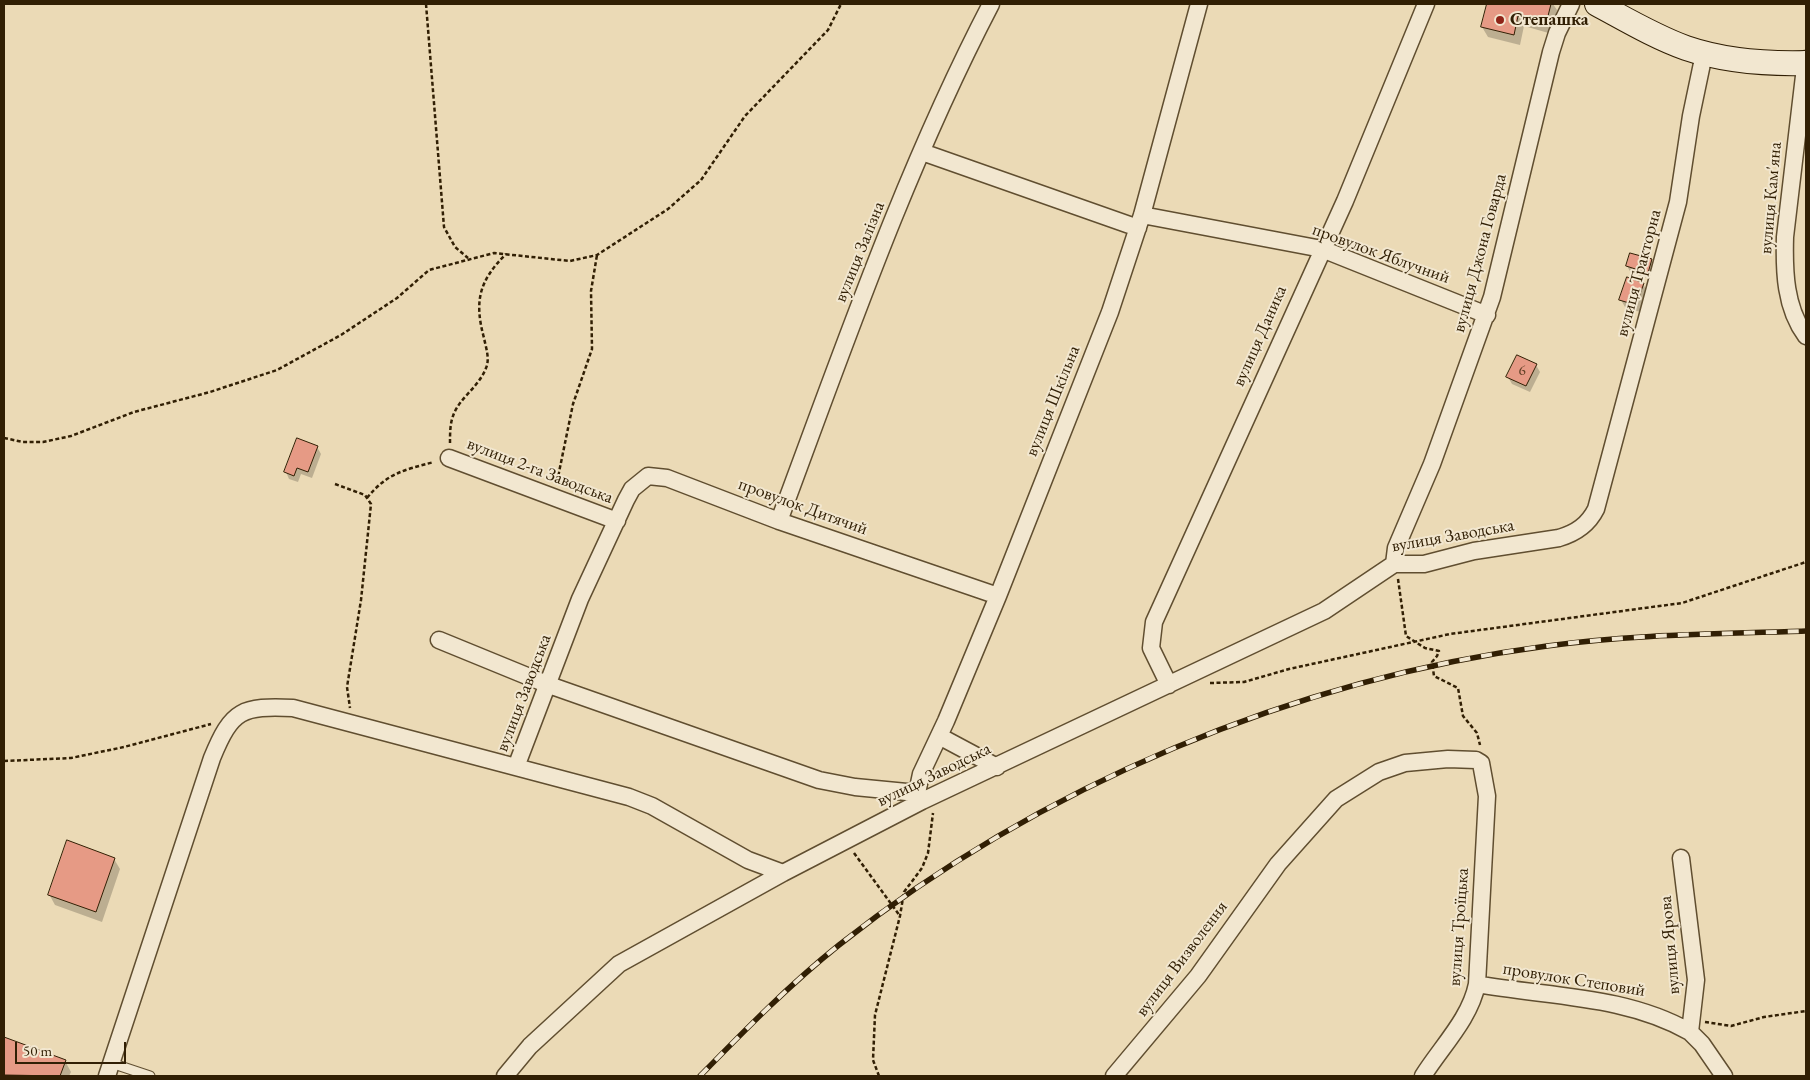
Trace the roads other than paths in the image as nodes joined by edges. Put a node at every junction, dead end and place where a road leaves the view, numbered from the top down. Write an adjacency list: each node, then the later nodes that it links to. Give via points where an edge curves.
1 (991, 4): 9 (street, вулиця Залізна, via 953,76)
2 (1199, 4): 10 (street, вулиця Шкільна)
3 (1426, 4): 11 (street, вулиця Даника)
4 (1571, 4): 12 (street, вулиця Джона Говарда, via 1551,52 1501,266)
5 (1597, 4): 6 (street, via 1665,39)
6 (1704, 54): 8 (street, via 1746,61); 15 (street, вулиця Тракторна, via 1678,202)
7 (1806, 59): 8 (street, вулиця Кам'яна)
8 (1806, 63): 13 (street, вулиця Кам'яна, via 1784,263 1790,306)
9 (922, 152): 10 (street, провулок Яблучний); 17 (street, вулиця Залізна, via 861,302)
10 (1140, 222): 11 (street, провулок Яблучний); 19 (street, вулиця Шкільна, via 1110,312)
11 (1322, 249): 12 (street, провулок Яблучний); 22 (street, вулиця Даника, via 1154,622 1151,648)
12 (1486, 315): 18 (street, вулиця Джона Говарда, via 1432,464 1396,548)
13 (1806, 336)
14 (449, 458): 16 (street, вулиця 2-га Заводська)
15 (1598, 499): 18 (street, вулиця Заводська, via 1591,519 1571,535 1474,551 1424,564)
16 (616, 521): 17 (street, провулок Дитячий, via 636,484 648,476 658,475); 21 (street, вулиця Заводська, via 580,599)
17 (779, 521): 19 (street, провулок Дитячий)
18 (1394, 564): 22 (street, вулиця Заводська, via 1324,612)
19 (998, 596): 23 (street, вулиця Шкільна)
20 (439, 640): 21 (street)
21 (549, 685): 25 (street, вулиця Заводська); 27 (street, via 819,780)
22 (1169, 685): 26 (street, вулиця Заводська)
23 (938, 736): 26 (street); 27 (street, вулиця Шкільна, via 921,774)
24 (1480, 763): 30 (street, вулиця Троїцька, via 1488,796); 35 (street, вулиця Визволення, via 1448,759 1405,763 1380,772 1336,799 1278,864 1198,976)
25 (516, 767): 29 (street, вулиця Заводська, via 652,806 748,860); 32 (street, via 293,708 247,710 233,718 222,733 212,758)
26 (997, 767): 27 (street, вулиця Заводська)
27 (925, 797): 29 (street, вулиця Заводська)
28 (1681, 858): 31 (street, вулиця Ярова, via 1696,980)
29 (783, 873): 34 (street, via 619,964 530,1046)
30 (1477, 984): 31 (street, провулок Степовий, via 1593,1000 1645,1011); 36 (street, вулиця Троїцька, via 1466,1014)
31 (1691, 1026): 37 (street)
32 (109, 1070): 33 (lane)
33 (150, 1076)
34 (505, 1076)
35 (1114, 1076)
36 (1423, 1076)
37 (1724, 1076)

